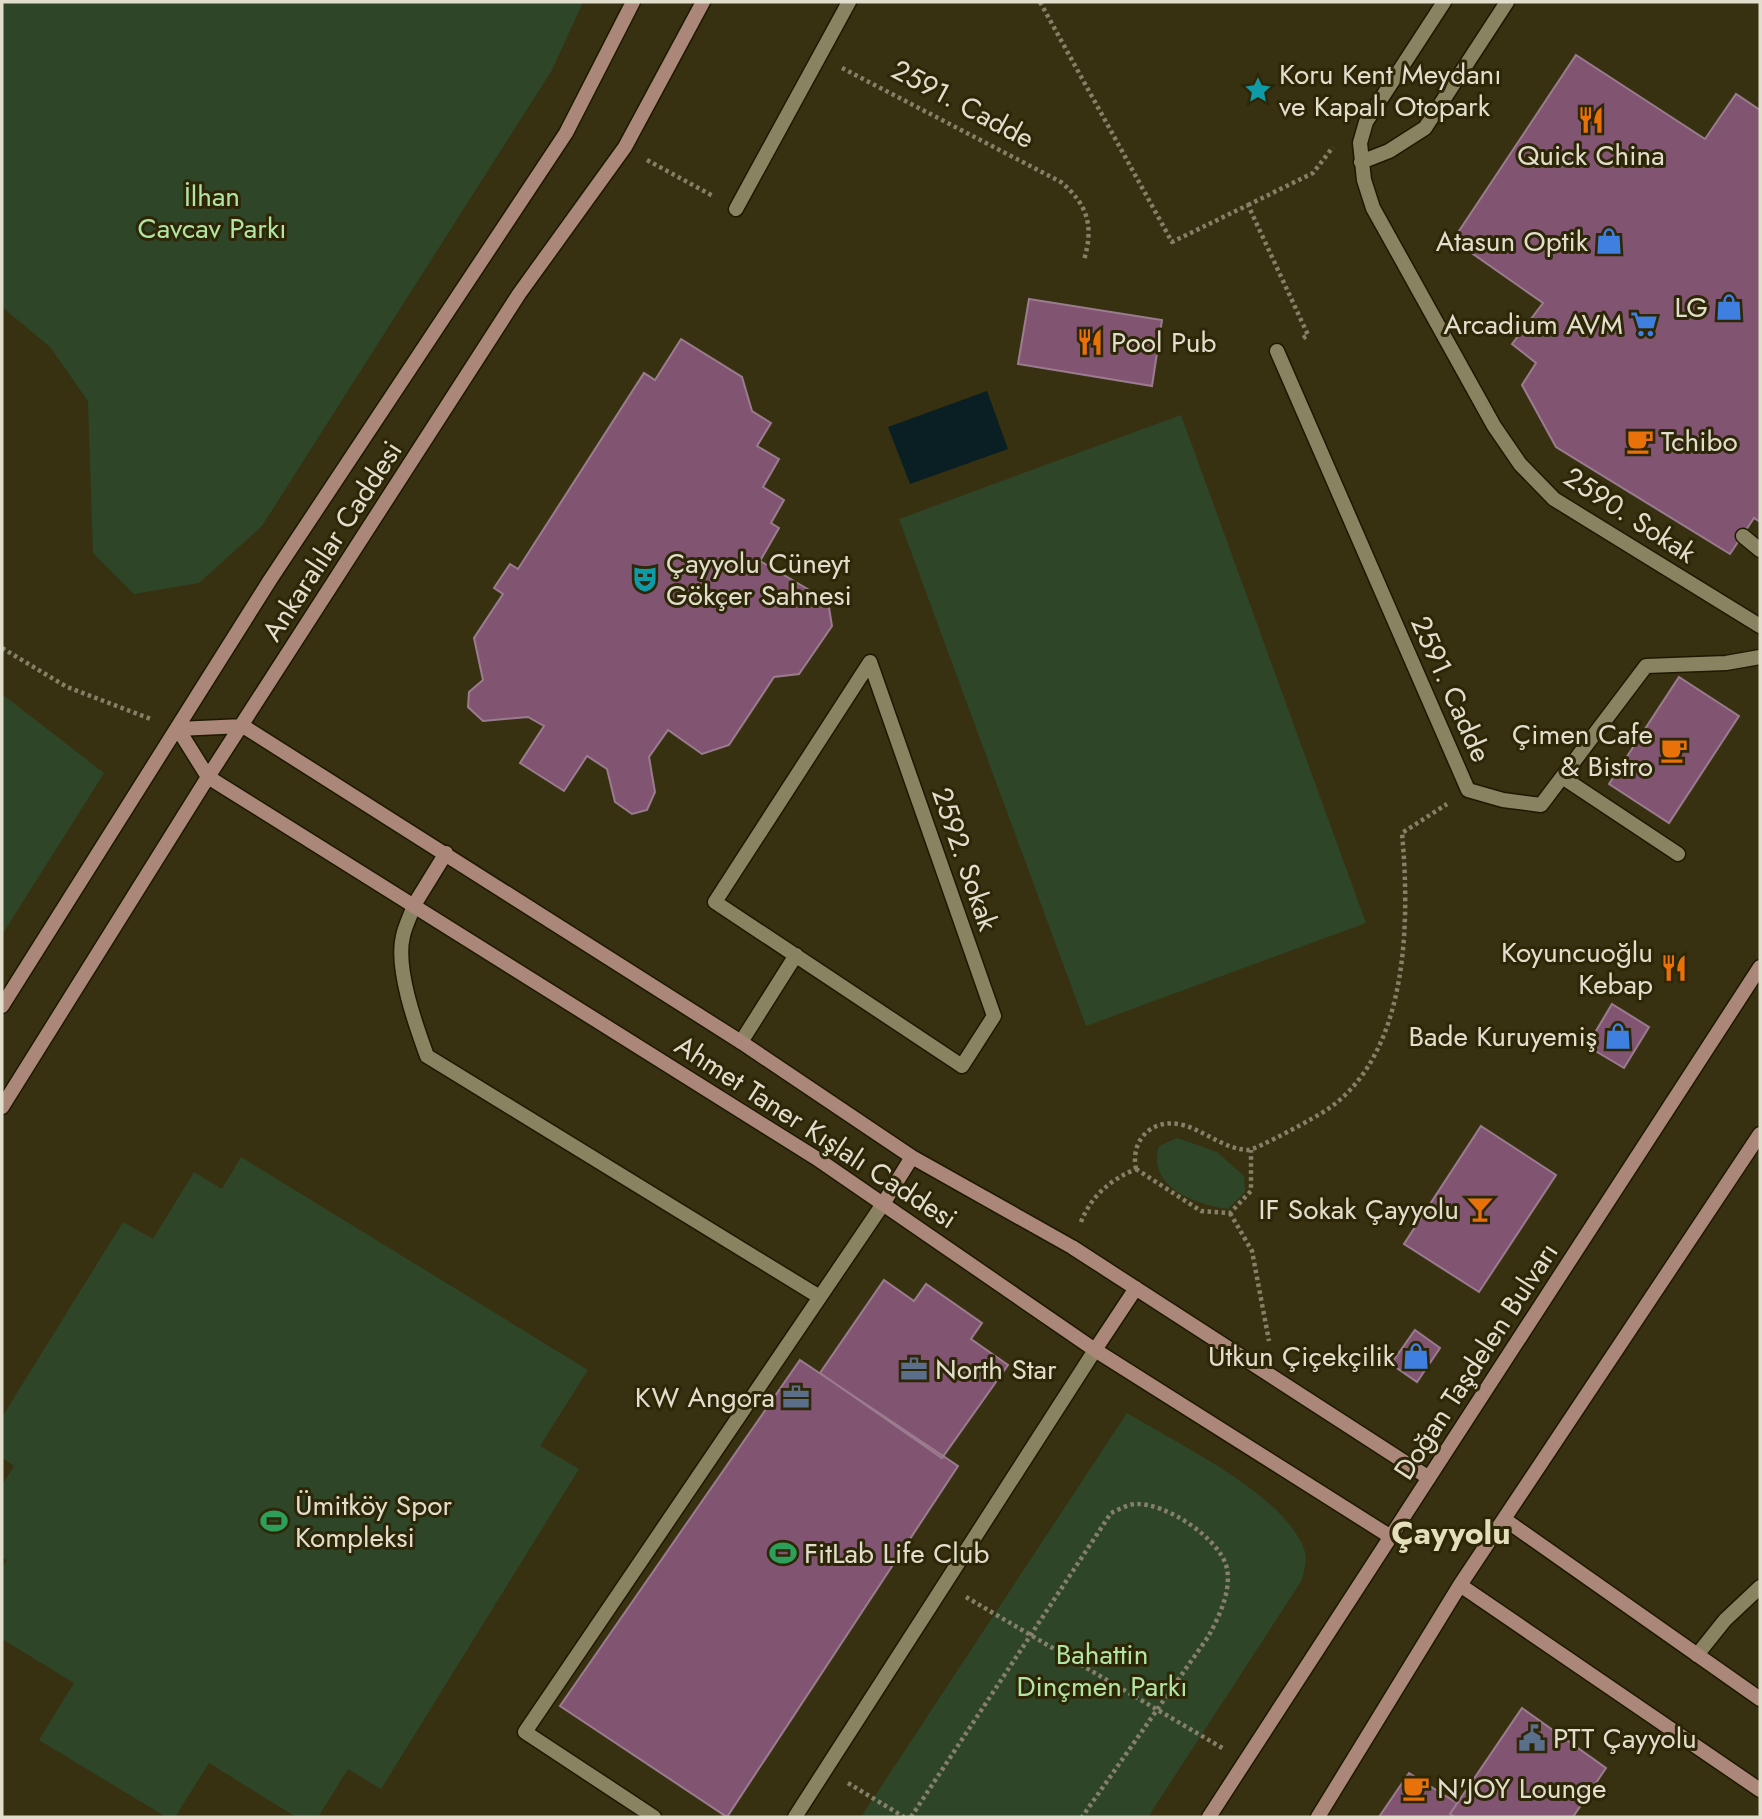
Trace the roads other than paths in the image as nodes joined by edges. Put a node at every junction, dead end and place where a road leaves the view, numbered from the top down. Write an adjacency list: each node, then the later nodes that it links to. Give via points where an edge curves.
1 (633, 2): 14 (main road, Ankaralılar Caddesi, via 566,133 270,580)
2 (703, 2): 13 (main road, Ankaralılar Caddesi, via 625,147 519,294)
3 (849, 2): 7 (street)
4 (1444, 2): 6 (street, via 1371,111 1360,143)
5 (1507, 2): 6 (street, via 1425,128)
6 (1361, 162): 11 (street, 2590. Sokak, via 1380,220 1494,426 1536,483 1554,499)
7 (736, 208)
8 (1277, 351): 16 (street, 2591. Cadde, via 1468,790 1541,805)
9 (1742, 536): 10 (street)
10 (1760, 550)
11 (1760, 626)
12 (1760, 657): 16 (street, via 1646,666)
13 (243, 726): 14 (main road); 15 (main road, Ankaralılar Caddesi); 17 (main road, Ahmet Taner Kışlalı Caddesi)
14 (178, 729): 15 (main road); 22 (main road, Ankaralılar Caddesi)
15 (208, 777): 19 (main road, Ahmet Taner Kışlalı Caddesi); 24 (main road, Ankaralılar Caddesi)
16 (1562, 777): 18 (street)
17 (446, 853): 19 (main road); 23 (main road, Ahmet Taner Kışlalı Caddesi)
18 (1678, 854)
19 (414, 905): 27 (main road, Ahmet Taner Kışlalı Caddesi); 29 (street, via 402,938 402,957 427,1056)
20 (796, 955): 20 (street, 2592. Sokak, via 715,902 870,662 994,1016 962,1066); 23 (street)
21 (1760, 967): 31 (main road, Doğan Taşdelen Bulvarı)
22 (2, 1006)
23 (741, 1042): 26 (main road, Ahmet Taner Kışlalı Caddesi)
24 (2, 1107)
25 (1760, 1134): 32 (main road)
26 (912, 1157): 27 (main road); 28 (main road, Ahmet Taner Kışlalı Caddesi)
27 (883, 1203): 29 (street); 30 (main road, Ahmet Taner Kışlalı Caddesi)
28 (1136, 1288): 30 (main road); 31 (main road, Ahmet Taner Kışlalı Caddesi)
29 (818, 1296): 39 (street, via 525,1732)
30 (1095, 1350): 33 (main road, Ahmet Taner Kışlalı Caddesi); 40 (street)
31 (1429, 1478): 33 (main road, Doğan Taşdelen Bulvarı)
32 (1504, 1520): 34 (main road); 36 (main road)
33 (1391, 1537): 41 (main road, Doğan Taşdelen Bulvarı)
34 (1460, 1585): 38 (main road); 42 (main road)
35 (1760, 1587): 36 (street)
36 (1697, 1655): 37 (main road)
37 (1760, 1699)
38 (1760, 1790)
39 (654, 1817)
40 (795, 1817)
41 (1209, 1817)
42 (1318, 1817)

